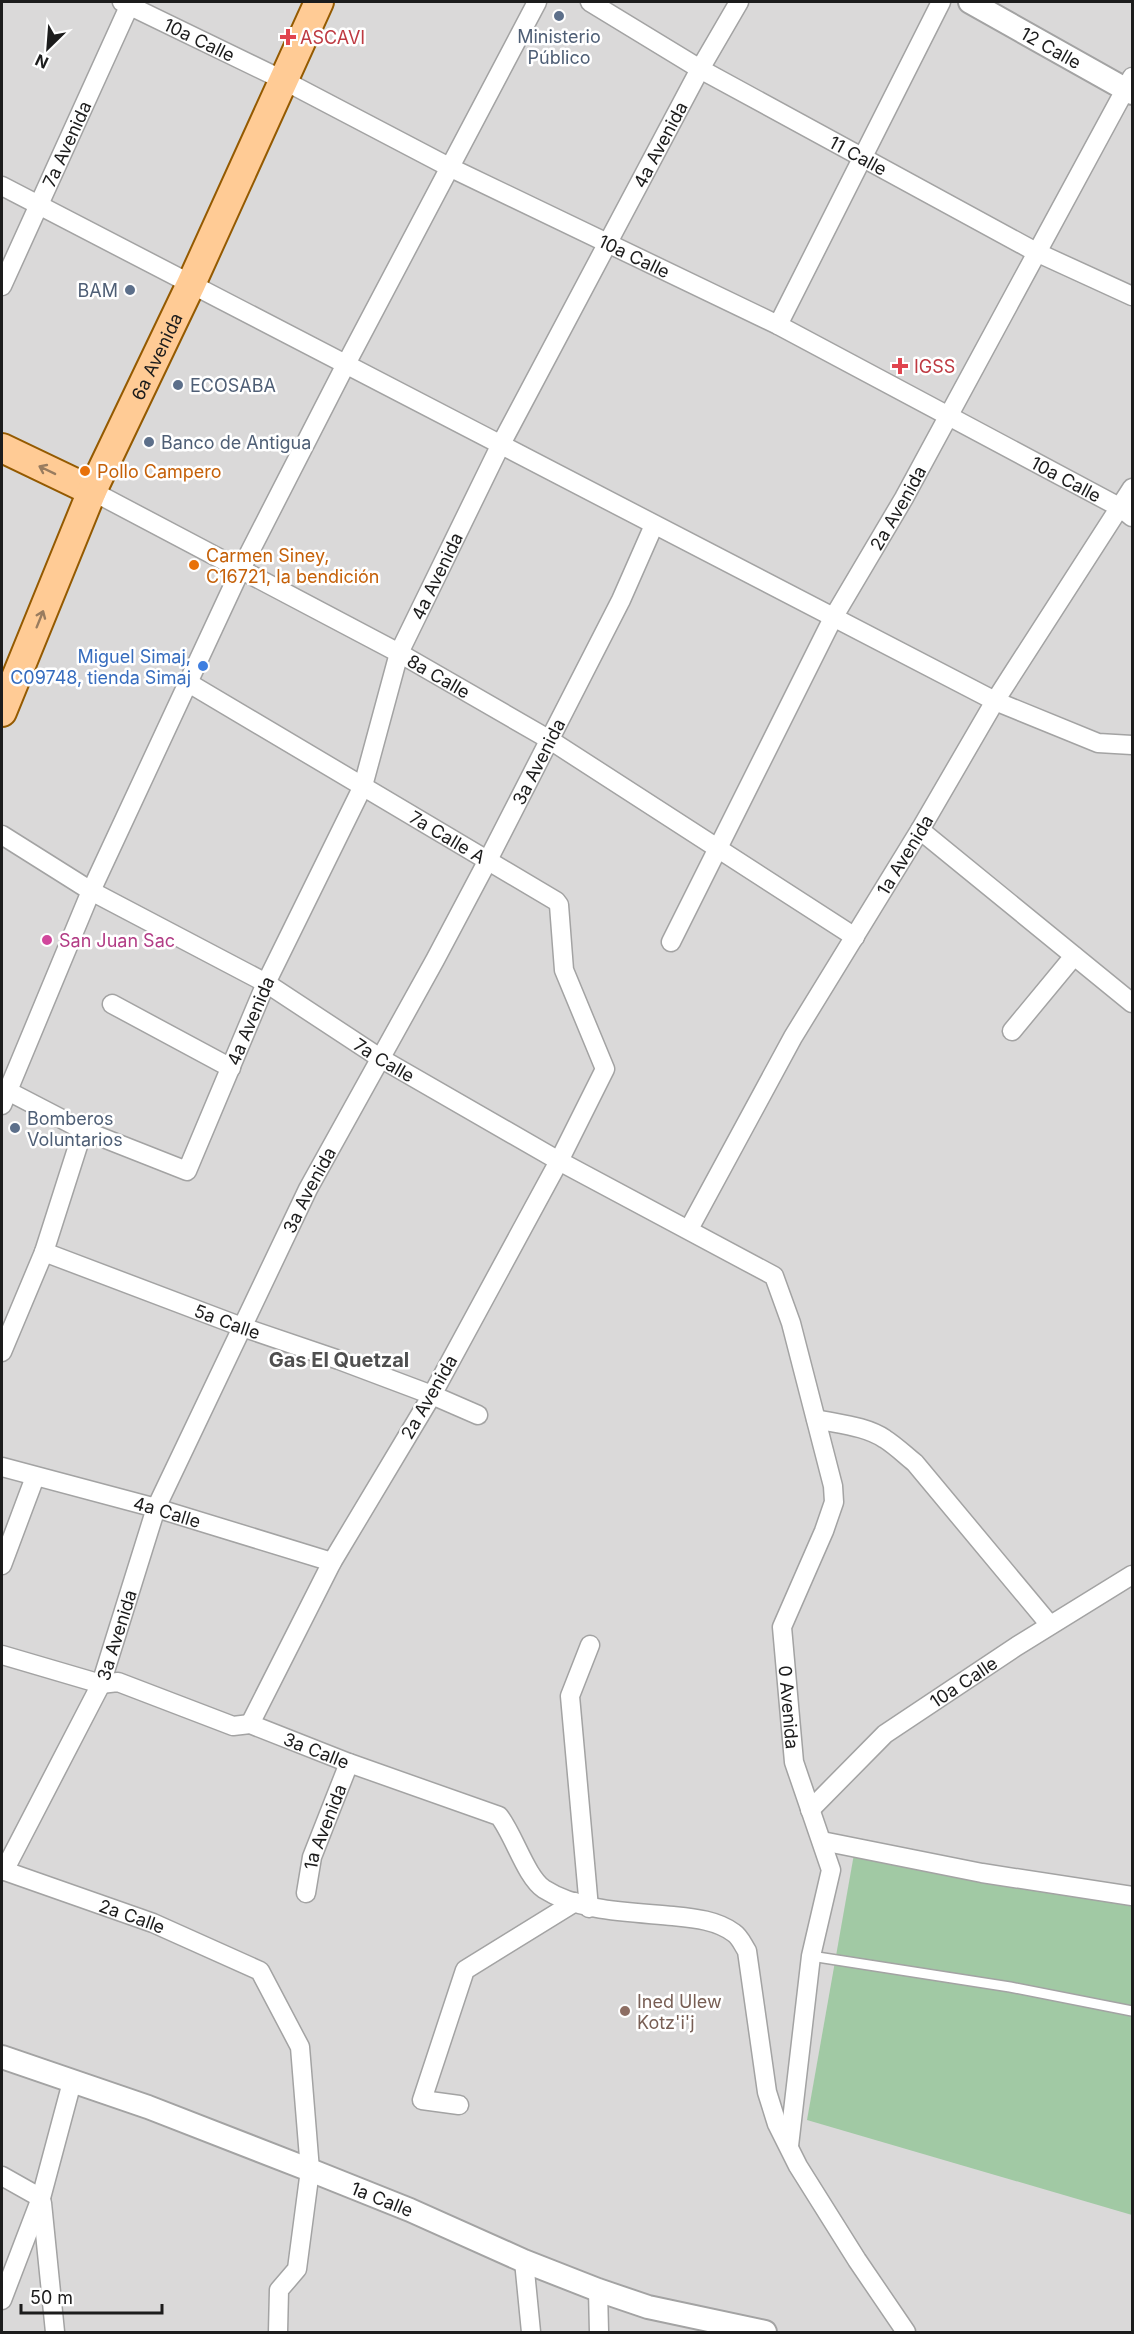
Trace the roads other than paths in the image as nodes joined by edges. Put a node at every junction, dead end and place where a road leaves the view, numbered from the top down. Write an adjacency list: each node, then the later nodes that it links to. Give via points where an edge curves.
1 (319, 2): 9 (main road, 6a Avenida)
2 (537, 2): 12 (street)
3 (590, 2): 8 (street, 11 Calle)
4 (739, 2): 8 (street, 4a Avenida)
5 (941, 2): 11 (street)
6 (970, 2): 10 (street, 12 Calle)
7 (127, 3): 9 (street, 10a Calle); 14 (street, 7a Avenida)
8 (700, 69): 11 (street, 11 Calle); 15 (street, 4a Avenida)
9 (283, 80): 12 (street, 10a Calle); 17 (main road, 6a Avenida)
10 (1130, 86): 16 (street, 2a Avenida)
11 (861, 156): 16 (street, 11 Calle); 20 (street)
12 (449, 167): 15 (street, 10a Calle); 21 (street)
13 (2, 186): 14 (street)
14 (39, 207): 17 (street); 18 (street, 7a Avenida)
15 (609, 244): 20 (street, 10a Calle); 23 (street, 4a Avenida)
16 (1036, 252): 19 (street, 11 Calle); 22 (street, 2a Avenida)
17 (191, 284): 21 (street); 26 (main road, 6a Avenida)
18 (2, 286)
19 (1132, 296)
20 (778, 325): 22 (street, 10a Calle)
21 (345, 366): 23 (street); 29 (street)
22 (948, 414): 27 (street, 10a Calle); 30 (street, 2a Avenida)
23 (500, 446): 28 (street); 31 (street, 4a Avenida)
24 (2, 448): 26 (main road, 8a Calle, one-way to 24)
25 (1132, 489): 27 (street, 1a Avenida)
26 (92, 491): 29 (street, 8a Calle); 34 (main road, 6a Avenida, one-way to 26)
27 (1127, 512): 33 (street, 1a Avenida)
28 (654, 525): 30 (street); 35 (street, 3a Avenida)
29 (240, 571): 31 (street, 8a Calle); 32 (street)
30 (833, 618): 33 (street); 40 (street, 2a Avenida)
31 (399, 653): 35 (street, 8a Calle); 37 (street, 4a Avenida)
32 (187, 682): 37 (street, 7a Calle A); 42 (street)
33 (995, 701): 36 (street, via 1098,743); 38 (street, 1a Avenida)
34 (2, 712)
35 (550, 740): 40 (street, 8a Calle); 41 (street, 3a Avenida)
36 (1132, 745)
37 (363, 786): 41 (street, 7a Calle A); 46 (street, 4a Avenida)
38 (920, 830): 43 (street, 1a Avenida); 45 (street)
39 (2, 835): 42 (street, 7a Calle)
40 (718, 848): 43 (street, 8a Calle); 44 (street, 2a Avenida)
41 (488, 860): 50 (street, 3a Avenida); 52 (street, 7a Calle A, via 559,905 564,970)
42 (91, 891): 46 (street, 7a Calle); 53 (street)
43 (855, 937): 56 (street, 1a Avenida, via 790,1042)
44 (671, 942)
45 (1074, 956): 47 (street); 49 (street)
46 (266, 983): 50 (street, 7a Calle); 51 (street, 4a Avenida)
47 (1132, 1003)
48 (112, 1004): 51 (street)
49 (1012, 1031)
50 (380, 1058): 55 (street, 7a Calle); 59 (street, 3a Avenida, via 308,1189)
51 (231, 1068): 54 (street, 4a Avenida, via 187,1171)
52 (605, 1069): 55 (street, 2a Avenida)
53 (3, 1095): 54 (street)
54 (83, 1130): 57 (street)
55 (559, 1161): 56 (street, 7a Calle); 61 (street, 2a Avenida)
56 (689, 1230): 58 (street, 7a Calle)
57 (44, 1252): 59 (street, 5a Calle); 60 (street)
58 (774, 1276): 63 (street, 0 Avenida, via 791,1323)
59 (242, 1327): 61 (street, 5a Calle); 66 (street, 3a Avenida)
60 (2, 1352)
61 (432, 1395): 62 (street, 5a Calle); 67 (street, 2a Avenida)
62 (478, 1415)
63 (816, 1419): 70 (street, via 868,1431 908,1457); 76 (street, 0 Avenida, via 834,1502 782,1627 794,1762)
64 (2, 1467): 65 (street, 4a Calle)
65 (35, 1477): 66 (street, 4a Calle); 68 (street)
66 (156, 1508): 67 (street, 4a Calle); 73 (street, 3a Avenida)
67 (332, 1562): 74 (street, 2a Avenida)
68 (2, 1565)
69 (1132, 1575): 70 (street, 10a Calle)
70 (1050, 1625): 76 (street, 10a Calle, via 885,1734)
71 (590, 1645): 81 (street, via 570,1696)
72 (2, 1655): 73 (street, 3a Calle)
73 (101, 1684): 74 (street, 3a Calle, via 118,1682 233,1726); 78 (street, 3a Avenida)
74 (250, 1724): 75 (street, 3a Calle)
75 (349, 1762): 79 (street, 1a Avenida, via 312,1857); 81 (street, 3a Calle, via 499,1816 534,1880 544,1890)
76 (810, 1810): 77 (street, 0 Avenida)
77 (822, 1841): 80 (street, via 982,1873); 82 (street, 0 Avenida, via 831,1870)
78 (3, 1871): 88 (street, 2a Calle, via 153,1923 260,1971 300,2047)
79 (306, 1893)
80 (1132, 1896)
81 (582, 1905): 86 (street, via 465,1970 422,2100); 87 (street, 3a Calle, via 692,1918 721,1925 736,1934 747,1951 767,2092)
82 (811, 1956): 83 (lane, via 1010,1987); 87 (street, 0 Avenida)
83 (1132, 2011)
84 (2, 2057): 85 (street, 1a Calle)
85 (72, 2082): 88 (street, 1a Calle); 90 (street)
86 (459, 2105)
87 (789, 2146): 99 (street, via 857,2260)
88 (310, 2170): 91 (street, 1a Calle); 95 (street, via 297,2269 279,2290)
89 (2, 2176): 90 (street)
90 (41, 2198): 93 (street); 94 (street)
91 (524, 2261): 92 (street, 1a Calle); 96 (street)
92 (598, 2290): 97 (street); 98 (street, 1a Calle, via 648,2307)
93 (2, 2300)
94 (55, 2332)
95 (278, 2332)
96 (531, 2332)
97 (599, 2332)
98 (765, 2332)
99 (906, 2332)

